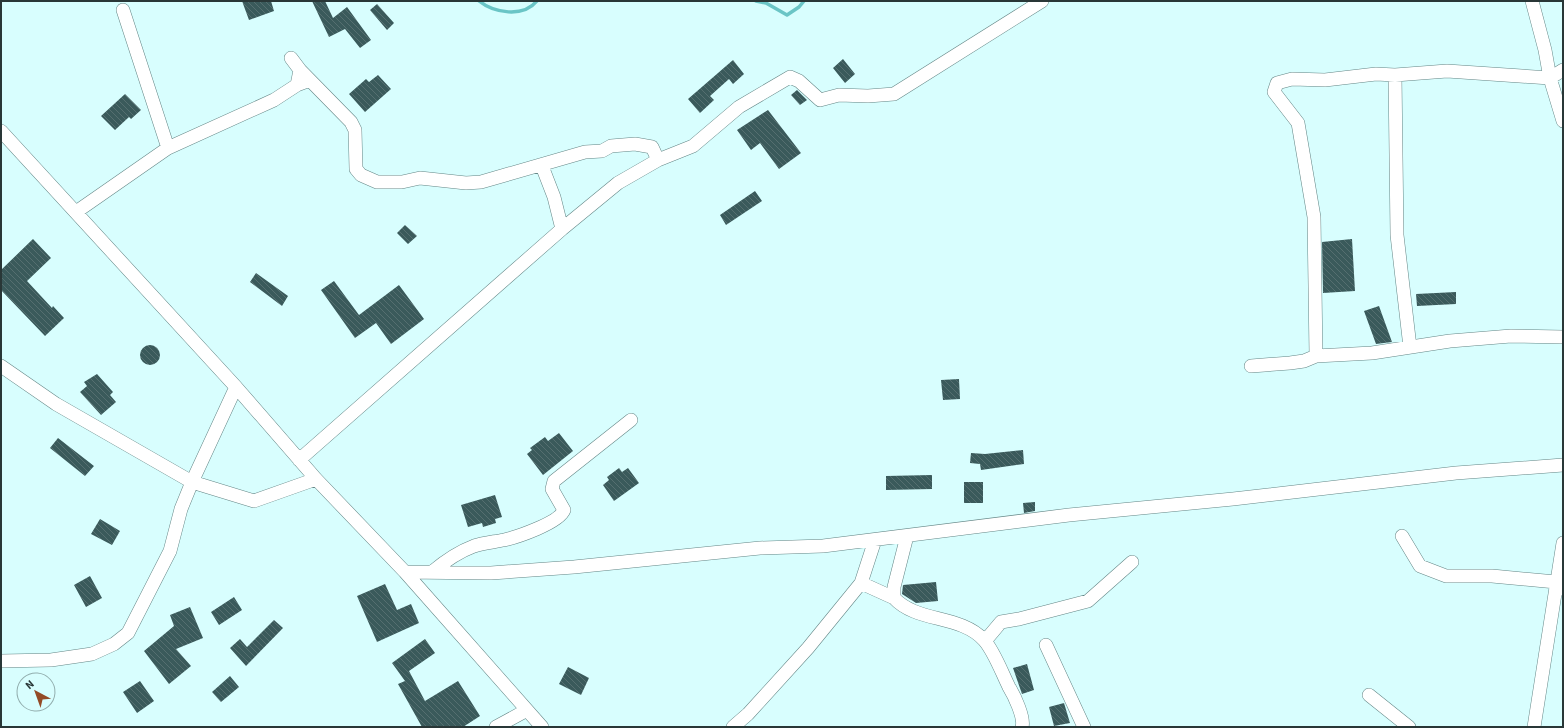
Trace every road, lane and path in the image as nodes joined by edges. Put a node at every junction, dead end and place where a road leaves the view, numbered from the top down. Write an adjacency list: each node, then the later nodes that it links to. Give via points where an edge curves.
1 (1042, 1): 14 (street, via 894,94 839,94 820,100 790,77 739,107 693,146)
2 (1532, 1): 8 (street)
3 (123, 10): 13 (street)
4 (291, 58): 5 (street)
5 (300, 70): 9 (street); 10 (street)
6 (1563, 70): 8 (street)
7 (1395, 75): 8 (street, via 1447,71); 19 (street, via 1398,235); 20 (street, via 1376,74 1325,80 1292,79 1277,83 1274,92 1298,123 1314,217)
8 (1550, 78): 11 (street)
9 (310, 80): 10 (street); 15 (street, via 353,126 356,169 377,182 402,182 420,178 481,182)
10 (297, 85): 13 (street, via 274,100)
11 (1563, 121)
12 (1, 131): 16 (street)
13 (168, 148): 16 (street)
14 (658, 160): 15 (street, via 652,147 635,144 585,152); 17 (street, via 618,183)
15 (542, 166): 17 (street, via 554,197)
16 (76, 212): 23 (street)
17 (562, 229): 25 (street)
18 (1563, 337): 19 (street, via 1511,336)
19 (1410, 347): 20 (street, via 1372,353)
20 (1316, 356): 22 (street, via 1304,361)
21 (1, 366): 28 (street, via 56,404)
22 (1251, 366)
23 (236, 387): 25 (street); 28 (street)
24 (631, 420): 35 (street, via 554,481 552,489 564,510 559,517 506,540 476,545 457,553)
25 (299, 460): 27 (street)
26 (1563, 465): 29 (street, via 1456,473 1069,515)
27 (316, 479): 28 (street, via 254,501); 34 (street)
28 (192, 482): 41 (street, via 181,509 170,551 128,633 114,644 92,654 51,660)
29 (907, 536): 31 (street); 38 (street, via 894,587)
30 (1402, 536): 37 (street, via 1420,566 1446,576 1492,576)
31 (875, 540): 35 (street, via 491,573); 36 (street)
32 (1563, 543): 37 (street)
33 (1132, 562): 39 (street, via 1088,600 1002,622)
34 (405, 572): 35 (street); 43 (street)
35 (432, 572)
36 (861, 583): 38 (street); 46 (street, via 808,648)
37 (1560, 587): 50 (street)
38 (894, 598): 39 (street, via 900,604 918,612 962,624)
39 (985, 641): 47 (street, via 1012,691 1022,718)
40 (1046, 645): 48 (street)
41 (1, 661)
42 (1369, 695): 49 (street)
43 (527, 710): 44 (street); 45 (street)
44 (496, 727)
45 (542, 727)
46 (733, 727)
47 (1022, 727)
48 (1084, 727)
49 (1409, 727)
50 (1534, 727)

